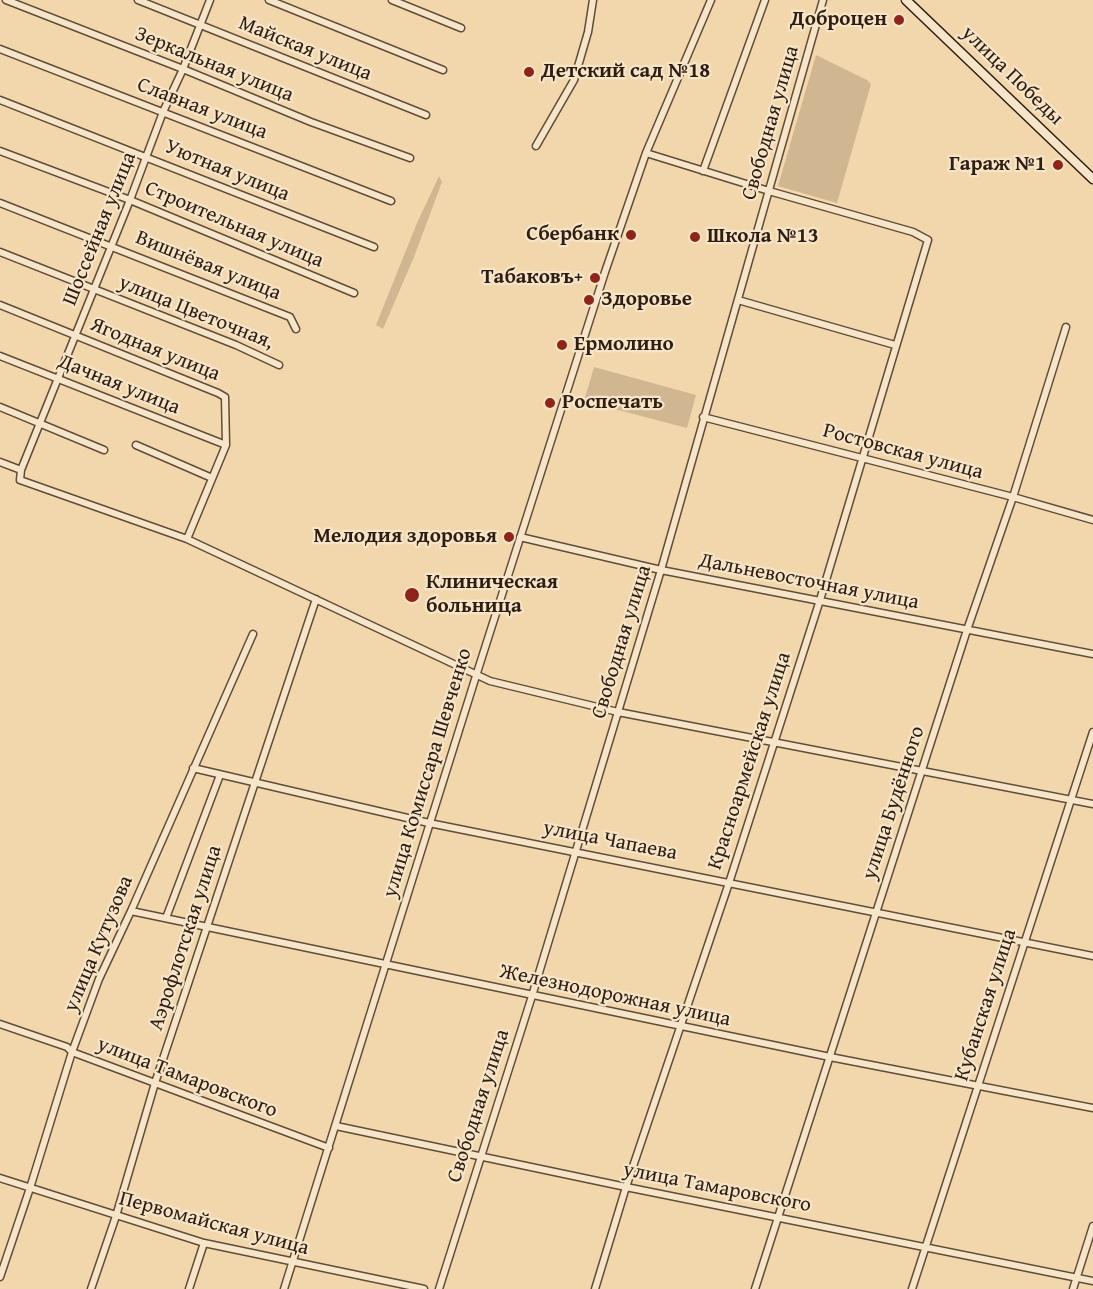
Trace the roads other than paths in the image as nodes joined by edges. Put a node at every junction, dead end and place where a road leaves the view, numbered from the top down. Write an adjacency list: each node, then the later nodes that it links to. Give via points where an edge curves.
1 (6, 0): 14 (street, Зеркальная улица)
2 (138, 0): 11 (street, Майская улица)
3 (210, 0): 11 (street, Шоссейная улица)
4 (268, 0): 15 (street)
5 (392, 0): 12 (street)
6 (593, 0): 19 (street, via 574,80)
7 (711, 0): 21 (street, улица Комиссара Шевченко)
8 (765, 0): 24 (street)
9 (824, 0): 26 (street, Свободная улица)
10 (906, 0): 25 (street, улица Победы)
11 (201, 24): 14 (street, Шоссейная улица); 18 (street, Майская улица)
12 (461, 28)
13 (0, 49): 17 (street, Славная улица)
14 (183, 69): 17 (street, Шоссейная улица); 23 (street, Зеркальная улица)
15 (443, 70)
16 (0, 100): 22 (street, Уютная улица)
17 (163, 112): 22 (street, Шоссейная улица); 28 (street, Славная улица)
18 (426, 115)
19 (536, 146)
20 (0, 151): 27 (street, Строительная улица)
21 (646, 153): 24 (street); 56 (street, улица Комиссара Шевченко)
22 (146, 156): 27 (street, Шоссейная улица); 31 (street, Уютная улица)
23 (410, 158)
24 (703, 171): 26 (street)
25 (1093, 179)
26 (769, 191): 35 (street, Свободная улица); 40 (street, Красноармейская улица, via 913,232 928,240)
27 (130, 200): 30 (street, Шоссейная улица); 34 (street, Строительная улица)
28 (392, 201)
29 (0, 203): 30 (street, Вишнёвая улица)
30 (112, 246): 33 (street, Шоссейная улица); 38 (street, Вишнёвая улица, via 290,317)
31 (374, 247)
32 (0, 252): 33 (street, улица Цветочная,)
33 (93, 290): 39 (street, Шоссейная улица); 42 (street, улица Цветочная,)
34 (354, 293)
35 (738, 300): 40 (street); 45 (street, Свободная улица)
36 (0, 305): 39 (street, Ягодная улица)
37 (1066, 327): 54 (street, улица Будённого)
38 (296, 329)
39 (76, 335): 43 (street, Шоссейная улица); 48 (street, Ягодная улица, via 225,397)
40 (895, 345): 50 (street, Красноармейская улица)
41 (0, 356): 43 (street, Дачная улица)
42 (279, 365)
43 (58, 379): 46 (street, Шоссейная улица); 48 (street, Дачная улица)
44 (0, 407): 46 (street)
45 (704, 417): 50 (street, Ростовская улица); 58 (street, Свободная улица)
46 (40, 423): 49 (street); 52 (street, Шоссейная улица)
47 (136, 445): 53 (street)
48 (226, 445): 53 (street, Ягодная улица)
49 (104, 450)
50 (861, 458): 54 (street, Ростовская улица); 60 (street, Красноармейская улица)
51 (0, 462): 52 (street)
52 (21, 470): 57 (street, via 20,480)
53 (212, 478): 57 (street, Ягодная улица)
54 (1013, 497): 55 (street, Ростовская улица); 61 (street, улица Будённого)
55 (1093, 520)
56 (520, 537): 58 (street, Дальневосточная улица); 64 (street, улица Комиссара Шевченко)
57 (189, 540): 59 (street)
58 (661, 570): 60 (street, Дальневосточная улица); 65 (street, Свободная улица)
59 (316, 599): 64 (street); 71 (street, Аэрофлотская улица)
60 (820, 600): 61 (street, Дальневосточная улица); 67 (street, Красноармейская улица)
61 (967, 630): 63 (street, Дальневосточная улица); 69 (street, улица Будённого)
62 (253, 634): 68 (street, улица Кутузова)
63 (1093, 654)
64 (476, 675): 65 (street); 74 (street, улица Комиссара Шевченко)
65 (618, 712): 67 (street); 75 (street, Свободная улица)
66 (1093, 732): 72 (street, Кубанская улица)
67 (772, 744): 69 (street); 76 (street, Красноармейская улица)
68 (193, 768): 70 (street, улица Чапаева); 77 (street, улица Кутузова)
69 (922, 772): 72 (street); 78 (street, улица Будённого)
70 (220, 775): 71 (street, улица Чапаева); 79 (street)
71 (254, 782): 74 (street, улица Чапаева); 80 (street, Аэрофлотская улица)
72 (1070, 800): 73 (street); 81 (street, Кубанская улица)
73 (1093, 804)
74 (429, 823): 75 (street, улица Чапаева); 83 (street, улица Комиссара Шевченко)
75 (575, 851): 76 (street, улица Чапаева); 84 (street, Свободная улица)
76 (729, 883): 78 (street, улица Чапаева); 86 (street, Красноармейская улица)
77 (131, 911): 79 (street, Железнодорожная улица); 87 (street, улица Кутузова, via 99,979)
78 (876, 912): 81 (street, улица Чапаева); 88 (street, улица Будённого)
79 (166, 918): 80 (street, Железнодорожная улица)
80 (208, 927): 83 (street, Железнодорожная улица); 89 (street, Аэрофлотская улица)
81 (1024, 943): 82 (street, улица Чапаева); 90 (street, Кубанская улица)
82 (1093, 956)
83 (385, 965): 84 (street, Железнодорожная улица); 92 (street, улица Комиссара Шевченко)
84 (532, 996): 86 (street, Железнодорожная улица); 94 (street, Свободная улица)
85 (0, 1024): 87 (street, улица Тамаровского)
86 (680, 1025): 88 (street, Железнодорожная улица); 96 (street, Красноармейская улица)
87 (72, 1052): 89 (street, улица Тамаровского); 97 (street, улица Кутузова)
88 (830, 1057): 90 (street, Железнодорожная улица); 99 (street, улица Будённого)
89 (154, 1083): 93 (street, улица Тамаровского); 98 (street, Аэрофлотская улица)
90 (978, 1086): 91 (street, Железнодорожная улица); 102 (street, Кубанская улица)
91 (1093, 1108)
92 (336, 1126): 93 (street, улица Комиссара Шевченко); 94 (street, улица Тамаровского)
93 (328, 1148): 103 (street, улица Комиссара Шевченко)
94 (480, 1156): 96 (street, улица Тамаровского); 111 (street, Свободная улица)
95 (0, 1178): 97 (street, Первомайская улица)
96 (626, 1187): 99 (street, улица Тамаровского); 112 (street, Красноармейская улица)
97 (30, 1188): 98 (street, Первомайская улица); 104 (street, улица Кутузова)
98 (116, 1216): 101 (street, Первомайская улица); 107 (street, Аэрофлотская улица)
99 (778, 1216): 102 (street, улица Тамаровского); 113 (street, улица Будённого)
100 (1093, 1226): 105 (street)
101 (204, 1243): 103 (street, Первомайская улица); 108 (street)
102 (926, 1246): 105 (street, улица Тамаровского); 114 (street, Кубанская улица)
103 (292, 1262): 109 (street, улица Комиссара Шевченко); 110 (street, Первомайская улица)
104 (0, 1277)
105 (1077, 1278): 106 (street, улица Тамаровского); 115 (street)
106 (1093, 1281)
107 (92, 1289)
108 (189, 1289)
109 (284, 1289)
110 (424, 1289)
111 (439, 1289)
112 (595, 1289)
113 (755, 1289)
114 (912, 1289)
115 (1073, 1289)

